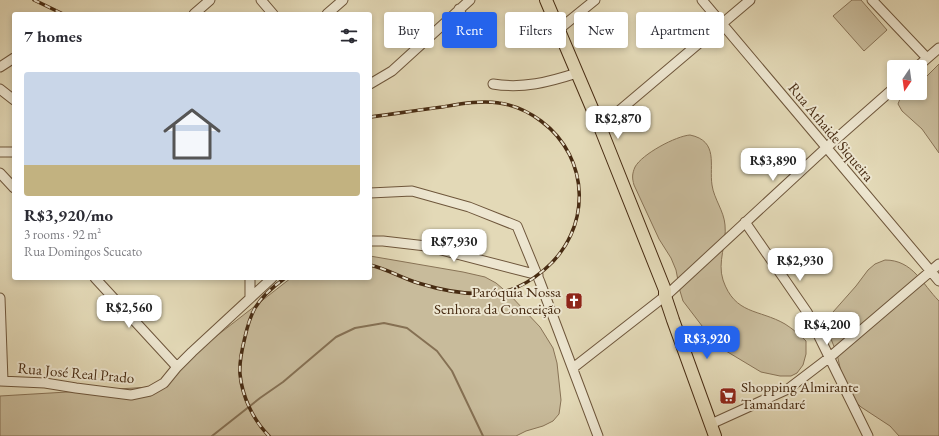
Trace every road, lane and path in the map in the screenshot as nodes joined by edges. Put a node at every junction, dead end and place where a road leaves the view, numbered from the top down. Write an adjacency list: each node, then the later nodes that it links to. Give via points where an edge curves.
1 (210, 0): 11 (street)
2 (261, 0): 12 (street)
3 (343, 0): 13 (street)
4 (470, 0): 10 (street)
5 (546, 0): 15 (main road)
6 (595, 0): 18 (street)
7 (702, 0): 16 (street, Rua Athaide Siqueira)
8 (750, 0): 17 (street)
9 (873, 1): 23 (street)
10 (459, 9): 14 (street); 27 (street, via 392,71)
11 (196, 12)
12 (271, 12)
13 (328, 12)
14 (460, 12)
15 (551, 12)
16 (712, 12)
17 (724, 22)
18 (566, 24)
19 (724, 26): 33 (street, Rua Athaide Siqueira)
20 (566, 48): 26 (main road)
21 (693, 48): 32 (street)
22 (939, 48): 23 (street)
23 (927, 58)
24 (12, 59): 25 (street)
25 (0, 68)
26 (577, 73): 28 (street, via 536,84 510,87); 32 (main road)
27 (372, 83)
28 (493, 84)
29 (0, 89): 31 (street)
30 (887, 94): 33 (street)
31 (12, 98)
32 (600, 126): 48 (main road)
33 (826, 148): 39 (street); 42 (street, Rua Athaide Siqueira)
34 (0, 152): 35 (street)
35 (12, 152)
36 (0, 173): 37 (street)
37 (12, 186)
38 (372, 193): 43 (street, via 412,190 469,207 517,226)
39 (745, 222): 48 (street); 51 (street, via 807,312)
40 (372, 241): 43 (street, via 426,246)
41 (939, 264): 42 (street)
42 (930, 271): 47 (street, Rua Athaide Siqueira); 51 (street)
43 (538, 275): 53 (street)
44 (97, 280): 52 (street)
45 (250, 280): 50 (street)
46 (270, 280): 50 (street, Rua José Real Prado)
47 (939, 281)
48 (666, 293): 53 (street); 55 (main road)
49 (0, 298): 54 (street)
50 (250, 298): 52 (street, Rua José Real Prado)
51 (830, 357): 55 (street, via 788,389); 59 (street)
52 (177, 366): 54 (street, Rua José Real Prado, via 164,383 150,391 131,395 45,383)
53 (573, 368): 56 (street)
54 (1, 381)
55 (714, 423): 57 (main road); 58 (main road)
56 (598, 436)
57 (715, 436)
58 (722, 436)
59 (868, 436)

